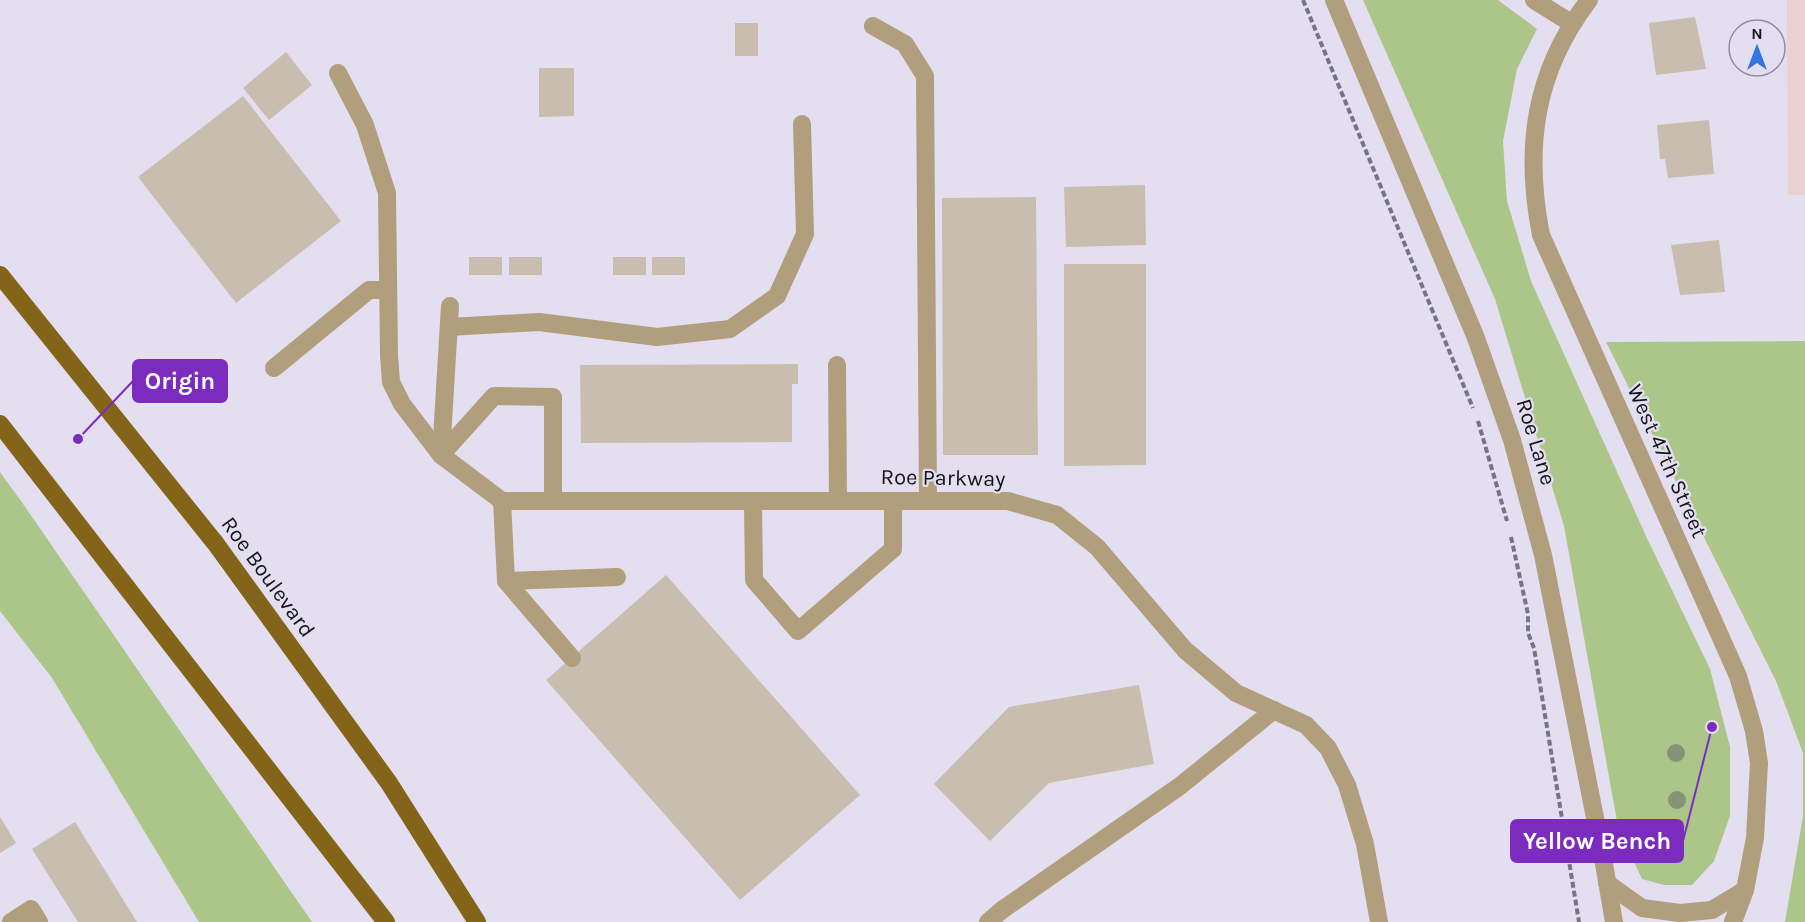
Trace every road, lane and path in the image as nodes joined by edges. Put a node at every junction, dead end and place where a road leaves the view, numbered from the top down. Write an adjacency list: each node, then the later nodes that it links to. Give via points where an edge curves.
1 (1303, 0): 23 (path, via 1476,414)
2 (1334, 0): 29 (street, Roe Lane, via 1476,338 1512,440 1543,555)
3 (1534, 0): 5 (street)
4 (1589, 0): 5 (street, West 47th Street)
5 (1571, 23): 30 (street, West 47th Street, via 1551,64 1538,110 1533,147 1541,235 1738,676 1759,763 1755,838)
6 (873, 26): 22 (street, via 904,44 926,76)
7 (338, 73): 10 (street, via 365,125 387,193)
8 (802, 124): 12 (street, via 805,234 777,296 730,329 657,337 539,322)
9 (0, 275): 34 (main road, Roe Boulevard, via 216,544 389,783)
10 (388, 290): 14 (street, via 369,290); 16 (street, via 392,382 402,404)
11 (450, 306): 12 (street)
12 (449, 327): 16 (street)
13 (837, 365): 20 (street)
14 (274, 368)
15 (0, 424): 33 (main road)
16 (441, 455): 17 (street); 18 (street, via 495,396 553,397)
17 (502, 501): 18 (street, Roe Parkway); 26 (street)
18 (553, 501): 19 (street, Roe Parkway)
19 (753, 501): 20 (street, Roe Parkway); 21 (street, via 754,580 798,631 893,549)
20 (838, 501): 21 (street, Roe Parkway)
21 (893, 501): 22 (street, Roe Parkway)
22 (928, 501): 28 (street, Roe Parkway, via 1008,501 1057,515 1097,547 1185,650 1236,693)
23 (1507, 522)
24 (1510, 533): 37 (path, via 1528,614 1528,633 1534,648)
25 (616, 577): 26 (street)
26 (506, 581): 27 (street)
27 (572, 657)
28 (1274, 710): 35 (street, via 1180,786); 36 (street, Roe Parkway, via 1306,725 1328,748 1347,785 1365,844)
29 (1607, 883): 30 (street, via 1642,908 1680,914 1712,910); 38 (street, Roe Lane)
30 (1745, 890): 39 (street, West 47th Street)
31 (11, 922): 32 (street, via 31,909)
32 (39, 922)
33 (386, 922)
34 (477, 922)
35 (988, 922)
36 (1379, 922)
37 (1579, 922)
38 (1614, 922)
39 (1733, 922)

